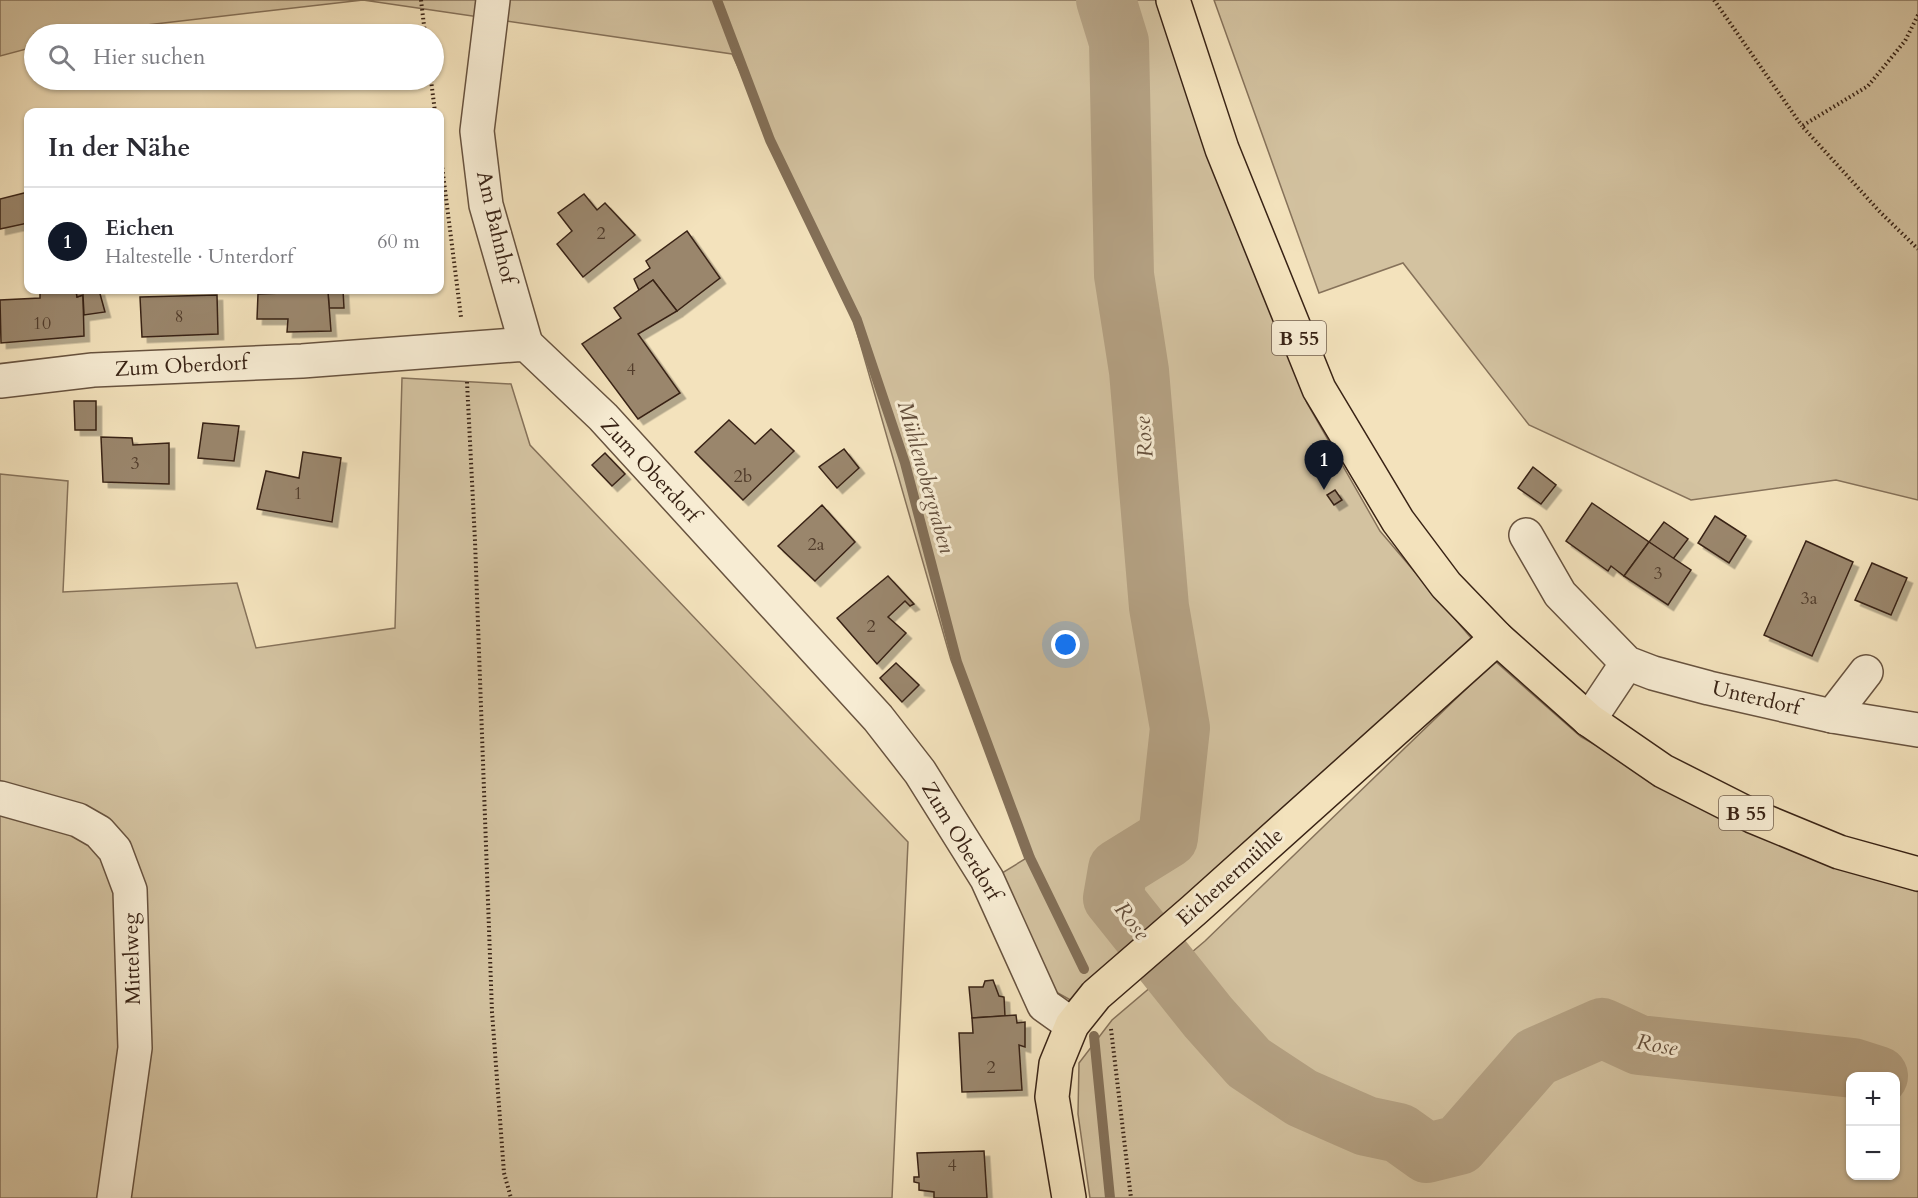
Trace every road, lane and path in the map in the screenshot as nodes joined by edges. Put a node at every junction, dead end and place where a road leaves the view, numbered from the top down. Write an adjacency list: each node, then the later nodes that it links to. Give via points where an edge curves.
1 (421, 0): 6 (path)
2 (493, 0): 11 (street, Am Bahnhof, via 477,130 486,205)
3 (1173, 0): 15 (main road, B 55, via 1222,149 1319,389 1398,521 1446,585)
4 (1714, 0): 9 (path)
5 (1918, 15): 9 (path, via 1905,41 1868,86)
6 (424, 24)
7 (432, 90): 8 (path)
8 (434, 108)
9 (1802, 126): 10 (path)
10 (1918, 249)
11 (526, 344): 12 (street, Zum Oberdorf, via 93,370); 24 (street, Zum Oberdorf, via 603,417 878,718 920,772 987,879 1044,1005)
12 (0, 381)
13 (1526, 535): 16 (street, Unterdorf, via 1560,594)
14 (476, 541): 26 (path, via 492,1012 504,1173)
15 (1497, 638): 19 (main road, B 55); 23 (main road, Eichenermühle)
16 (1627, 663): 18 (street, Unterdorf, via 1709,688); 19 (street)
17 (1866, 672): 18 (street)
18 (1832, 716): 20 (street, Unterdorf)
19 (1588, 720): 22 (main road, B 55, via 1663,771 1752,816 1839,852)
20 (1918, 730)
21 (0, 798): 25 (street, Mittelweg, via 78,820 99,832 115,850 130,890 135,1048)
22 (1918, 874)
23 (1106, 987): 24 (main road, Eichenermühle); 28 (path)
24 (1072, 1025): 27 (main road, Eichenermühle, via 1056,1064 1052,1097)
25 (114, 1198)
26 (511, 1198)
27 (1069, 1198)
28 (1131, 1198)

